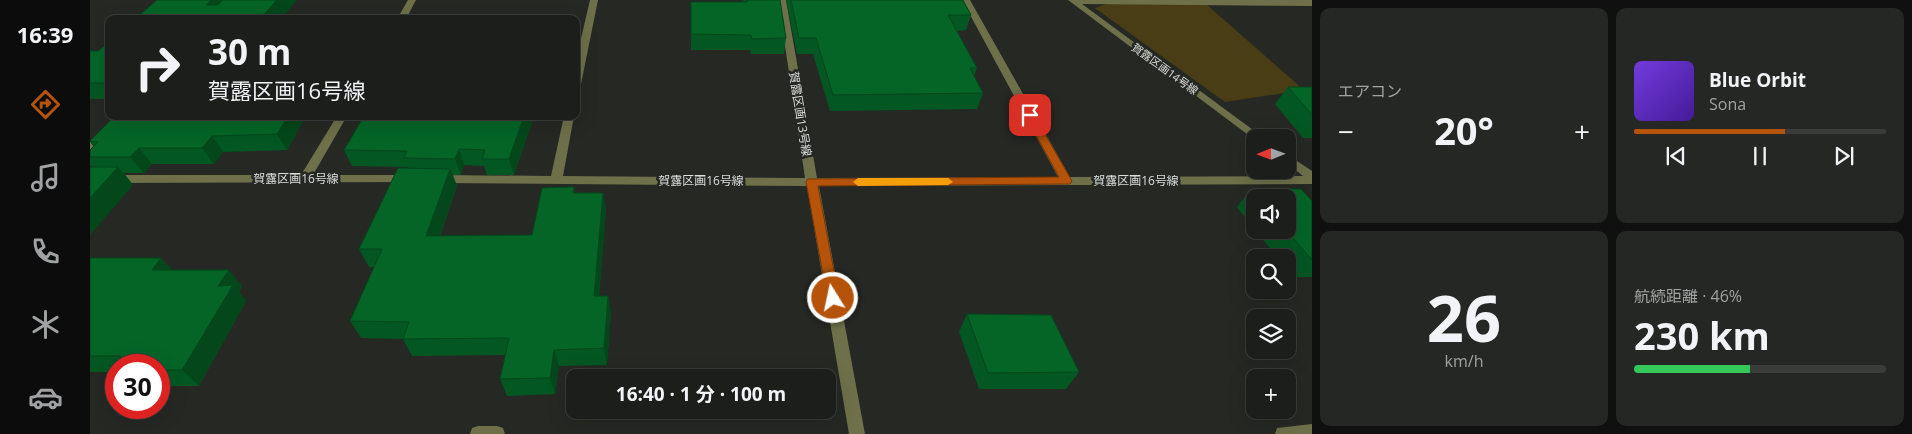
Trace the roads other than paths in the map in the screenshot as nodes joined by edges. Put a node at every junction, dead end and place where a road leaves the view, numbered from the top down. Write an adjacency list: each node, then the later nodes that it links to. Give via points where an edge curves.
1 (412, 0): 7 (street)
2 (594, 0): 8 (street)
3 (782, 0): 20 (street, 賀露区画13号線)
4 (966, 0): 19 (street)
5 (1073, 1): 6 (street); 12 (street, 賀露区画14号線)
6 (1312, 3)
7 (403, 15)
8 (580, 65)
9 (118, 120): 13 (street)
10 (340, 120): 17 (street)
11 (568, 120): 18 (street)
12 (1247, 129)
13 (90, 148)
14 (1296, 165): 15 (street)
15 (1312, 178): 19 (street, 賀露区画16号線)
16 (90, 179): 17 (street, 賀露区画16号線)
17 (305, 179): 18 (street, 賀露区画16号線)
18 (556, 180): 20 (street, 賀露区画16号線)
19 (1066, 181): 20 (street, 賀露区画16号線)
20 (812, 182): 24 (street, 賀露区画13号線)
21 (1312, 432): 25 (street)
22 (478, 434): 23 (street)
23 (497, 434)
24 (857, 434)
25 (1283, 434)

